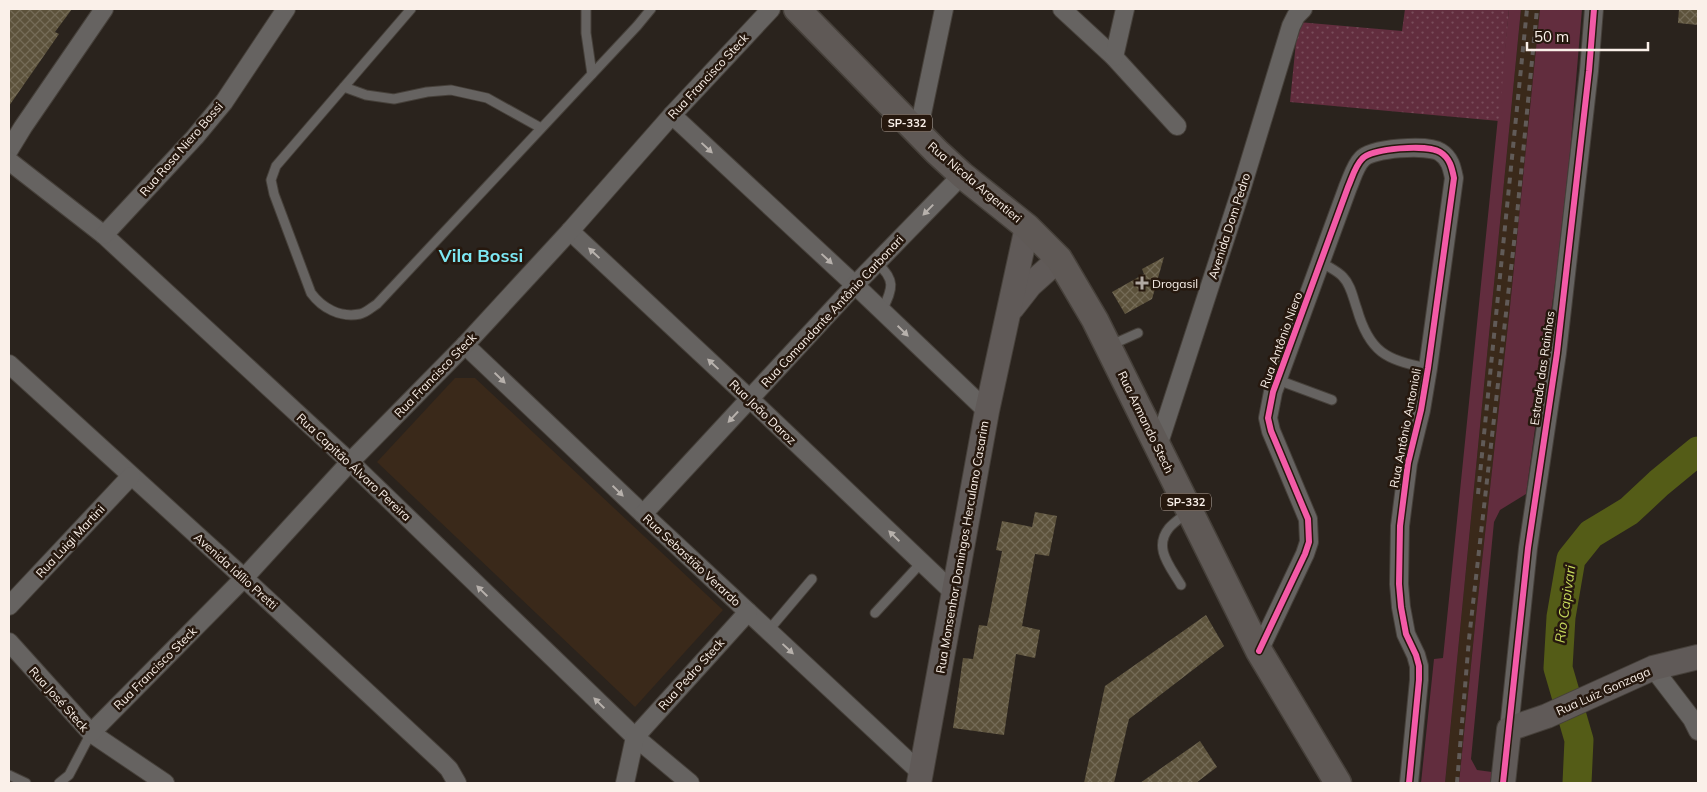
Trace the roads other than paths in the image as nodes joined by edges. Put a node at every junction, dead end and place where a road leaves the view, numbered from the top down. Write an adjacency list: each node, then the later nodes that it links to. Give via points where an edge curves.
1 (104, 9): 21 (street)
2 (286, 9): 26 (street, Rua Rosa Niero Bossi, via 218,109)
3 (411, 9): 15 (lane)
4 (586, 9): 14 (lane)
5 (652, 9): 14 (lane)
6 (771, 9): 16 (street, Rua Francisco Steck)
7 (797, 9): 19 (main road, Rua Nicola Argentieri / SP-332)
8 (944, 9): 19 (street)
9 (1062, 9): 13 (street)
10 (1125, 9): 13 (street)
11 (1303, 9): 42 (street, Avenida Dom Pedro, via 1291,26)
12 (1594, 9): 60 (street, Estrada das Rainhas, via 1557,353 1528,548)
13 (1114, 57): 17 (street)
14 (592, 74): 18 (lane)
15 (344, 87): 18 (lane, via 366,96 394,99 451,90 486,98); 18 (lane, via 276,166 271,180 311,293 318,303 348,315 362,314 377,304)
16 (672, 115): 25 (street, Rua Francisco Steck); 30 (street, one-way to 30)
17 (1177, 126)
18 (541, 128)
19 (918, 133): 23 (main road, Rua Nicola Argentieri / SP-332)
20 (1430, 148): 28 (street, Rua Antônio Niero, via 1377,151 1361,159); 37 (street, Rua Antônio Antonioli, via 1447,158 1454,178)
21 (9, 150)
22 (9, 161): 26 (street, Rua Capitão Álvaro Pereira)
23 (962, 175): 24 (main road, Rua Nicola Argentieri / SP-332); 29 (street, Rua Comandante Antônio Carbonari, one-way to 29)
24 (1027, 227): 27 (main road, Rua Armando Stech / SP-332); 32 (main road, Rua Monsenhor Domingos Herculano Casarim)
25 (570, 231): 34 (street, Rua Francisco Steck); 39 (street, Rua João Daroz, one-way to 25)
26 (104, 235): 43 (street, Rua Capitão Álvaro Pereira)
27 (1059, 259): 32 (main road, Rua Monsenhor Domingos Herculano Casarim, via 1030,285); 35 (main road, Rua Armando Stech / SP-332)
28 (1321, 262): 37 (lane, via 1342,275 1349,284 1361,324 1377,348 1402,364); 38 (street, Rua Antônio Niero)
29 (877, 263): 30 (street, Rua Comandante Antônio Carbonari); 31 (lane, via 891,280 889,297)
30 (855, 285): 31 (street); 39 (street, Rua Comandante Antônio Carbonari)
31 (882, 311): 41 (street, one-way to 41)
32 (1009, 311): 41 (main road, Rua Monsenhor Domingos Herculano Casarim)
33 (1138, 334): 35 (lane)
34 (465, 344): 43 (street, Rua Francisco Steck); 46 (street, Rua Sebastião Verardo, one-way to 46)
35 (1108, 346): 42 (main road, Rua Armando Stech / SP-332)
36 (9, 364): 44 (street, Avenida Idílio Pretti)
37 (1428, 368): 73 (street, Rua Antônio Antonioli, via 1408,463 1400,526 1403,624 1419,666)
38 (1278, 380): 40 (lane); 57 (street, Rua Antônio Niero, via 1268,418 1308,519 1309,542)
39 (750, 399): 46 (street, Rua Comandante Antônio Carbonari, one-way to 46); 47 (street, Rua João Daroz, one-way to 39)
40 (1332, 400)
41 (987, 411): 51 (main road, Rua Monsenhor Domingos Herculano Casarim)
42 (1158, 446): 45 (main road, Rua Armando Stech / SP-332)
43 (350, 462): 48 (street, Rua Francisco Steck); 63 (street, Rua Capitão Álvaro Pereira, one-way to 43)
44 (131, 476): 48 (street, Avenida Idílio Pretti); 52 (street, Rua Luigi Martini)
45 (1190, 511): 50 (lane, via 1169,527 1162,551); 57 (main road, Rua Armando Stech / SP-332)
46 (643, 514): 53 (street, Rua Sebastião Verardo)
47 (922, 563): 51 (street, Rua João Daroz); 54 (lane)
48 (244, 578): 62 (street, Rua Francisco Steck); 69 (street, Avenida Idílio Pretti, via 442,761)
49 (812, 579): 55 (lane)
50 (1180, 585)
51 (955, 594): 65 (main road, Rua Monsenhor Domingos Herculano Casarim)
52 (9, 606)
53 (748, 612): 55 (street, Rua Sebastião Verardo); 63 (street, Rua Pedro Steck)
54 (876, 613)
55 (768, 631): 65 (street, Rua Sebastião Verardo, one-way to 65)
56 (9, 642): 62 (street, Rua José Steck)
57 (1259, 651): 72 (main road, Rua Armando Stech / SP-332)
58 (1698, 658): 59 (main road, Rua Luiz Gonzaga)
59 (1653, 668): 60 (main road, Rua Luiz Gonzaga, via 1547,716); 61 (street)
60 (1509, 729): 74 (main road)
61 (1698, 731)
62 (91, 733): 67 (lane, via 68,775); 68 (street, Rua José Steck)
63 (635, 737): 70 (street); 71 (street, Rua Capitão Álvaro Pereira)
64 (9, 775): 66 (lane)
65 (920, 778)
66 (26, 783)
67 (59, 783)
68 (164, 783)
69 (457, 783)
70 (625, 783)
71 (690, 783)
72 (1338, 783)
73 (1409, 783)
74 (1504, 783)

